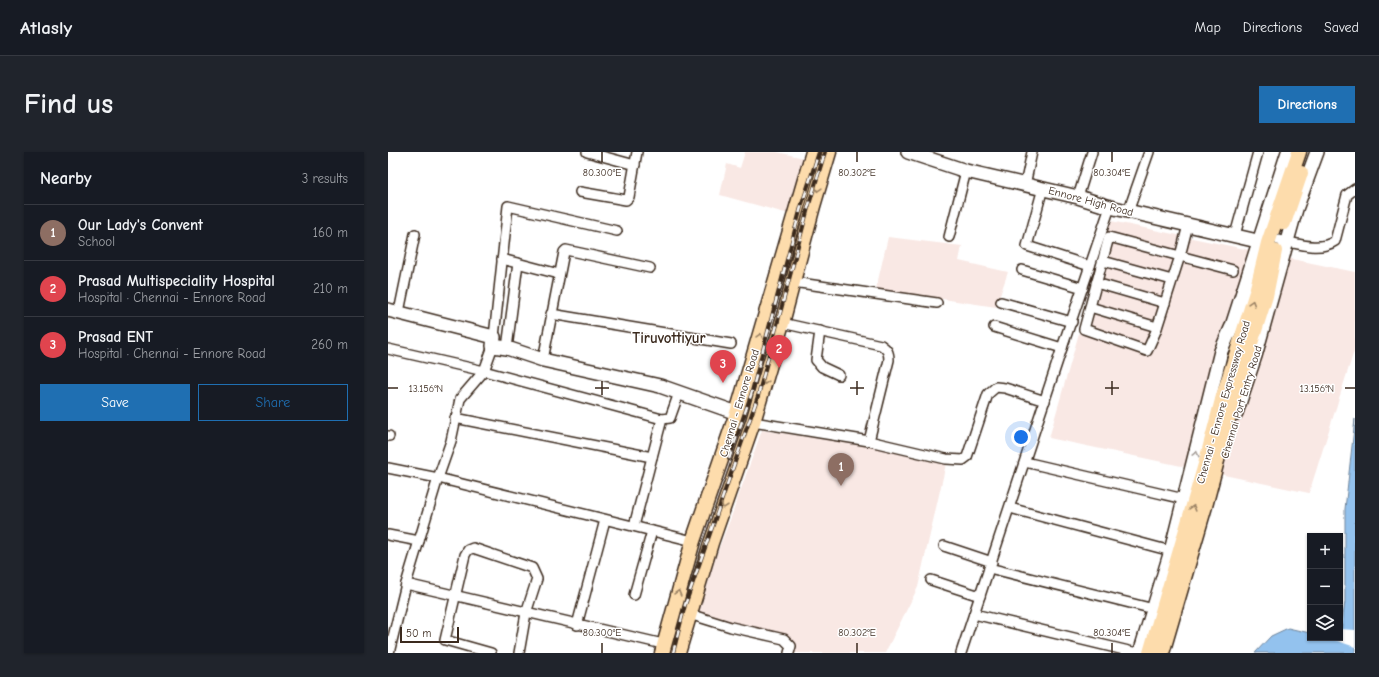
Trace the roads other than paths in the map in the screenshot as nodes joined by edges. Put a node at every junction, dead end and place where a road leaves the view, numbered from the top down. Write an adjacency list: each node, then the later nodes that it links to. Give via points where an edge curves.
1 (587, 152): 15 (street)
2 (637, 152): 15 (street)
3 (813, 152): 64 (main road, Chennai - Ennore Road, one-way to 3)
4 (829, 152): 40 (main road, Chennai - Ennore Road, one-way to 40)
5 (908, 152): 14 (street, Ennore High Road)
6 (1032, 152): 17 (street)
7 (1092, 152): 21 (street)
8 (1149, 152): 23 (street)
9 (1258, 152): 27 (street)
10 (1288, 152): 29 (street)
11 (1299, 152): 29 (main road, Chennai - Ennore Expressway Road)
12 (1309, 152): 29 (main road, Chennai - Ennore Expressway Road)
13 (1318, 152): 29 (street, Chennai Port Entry Road, via 1296,209)
14 (922, 154): 16 (street, Ennore High Road)
15 (635, 165): 20 (street, via 629,197 626,200)
16 (966, 171): 17 (street, Ennore High Road); 28 (street)
17 (1024, 185): 18 (street, Ennore High Road)
18 (1043, 188): 21 (street, Ennore High Road); 34 (street, via 1027,246)
19 (1355, 189): 29 (street, via 1347,195 1335,241 1328,246)
20 (580, 192)
21 (1078, 197): 22 (street, Ennore High Road)
22 (1110, 207): 23 (street, Ennore High Road); 34 (street)
23 (1128, 212): 24 (street, Ennore High Road)
24 (1188, 225): 27 (street, Ennore High Road); 30 (street)
25 (617, 231): 31 (street, via 508,206)
26 (415, 234): 47 (street)
27 (1235, 235): 29 (street, Ennore High Road)
28 (949, 238)
29 (1273, 242): 73 (street, one-way to 29, via 1221,351); 103 (main road, Chennai - Ennore Expressway Road, one-way to 29, via 1223,396); 104 (main road, Chennai - Ennore Expressway Road, via 1266,296); 105 (street, Chennai Port Entry Road, via 1276,282)
30 (1180, 256): 32 (street, via 1109,237); 37 (street); 39 (street)
31 (502, 259): 33 (street); 54 (street)
32 (1103, 261): 39 (street); 41 (street)
33 (518, 263): 38 (street); 56 (street)
34 (1090, 266): 42 (street)
35 (650, 268): 38 (street, via 566,250)
36 (1022, 270): 42 (street)
37 (1233, 270)
38 (559, 274): 48 (street)
39 (1172, 280): 45 (street)
40 (793, 282): 44 (street); 50 (main road, Chennai - Ennore Road)
41 (1096, 283): 45 (street); 46 (street)
42 (1083, 288): 49 (street)
43 (1001, 302): 49 (street)
44 (936, 303)
45 (1165, 303): 52 (street)
46 (1090, 307): 52 (street); 52 (street, via 1084,329 1148,351)
47 (393, 311): 54 (street)
48 (551, 314): 55 (street); 59 (street)
49 (1072, 322): 57 (street)
50 (782, 323): 53 (street); 67 (main road, Chennai - Ennore Road, one-way to 67)
51 (994, 327): 57 (street)
52 (1157, 327)
53 (820, 331): 61 (street, via 816,360 822,367); 68 (street, via 881,345 889,353)
54 (494, 341): 56 (street); 60 (street)
55 (731, 344)
56 (507, 348): 59 (street)
57 (1062, 348): 63 (street)
58 (388, 349): 60 (street)
59 (543, 360): 62 (street, via 660,386)
60 (484, 371): 65 (street, via 460,399); 66 (street)
61 (839, 375)
62 (679, 393): 64 (street); 66 (street, via 670,418)
63 (1046, 401): 68 (street, via 1005,388 996,387 991,390 967,457 963,460 946,459); 70 (street)
64 (737, 413): 80 (main road, Chennai - Ennore Road)
65 (455, 418): 69 (street); 72 (street, via 451,441)
66 (662, 419): 69 (street)
67 (753, 422): 68 (street); 93 (main road, Chennai - Ennore Road, one-way to 93)
68 (869, 441)
69 (652, 457): 76 (street)
70 (1025, 462): 73 (street); 74 (street)
71 (388, 468): 72 (street)
72 (438, 478): 75 (street); 79 (street)
73 (1184, 499): 82 (street)
74 (1010, 508): 82 (street); 83 (street)
75 (604, 520): 76 (street); 94 (street)
76 (634, 526): 77 (street)
77 (652, 531): 80 (street); 86 (street)
78 (388, 535): 79 (street)
79 (419, 541): 85 (street)
80 (693, 541): 92 (main road, Chennai - Ennore Road, one-way to 80)
81 (944, 546): 83 (street)
82 (1171, 551): 89 (street)
83 (991, 565): 88 (street); 89 (street)
84 (931, 580): 88 (street)
85 (406, 584): 87 (street); 96 (street)
86 (634, 595)
87 (454, 596): 90 (street); 90 (street, via 465,555 473,548 532,568 537,579); 97 (street, via 445,640)
88 (980, 596): 91 (street)
89 (1154, 609): 102 (street)
90 (526, 614): 94 (street); 98 (street)
91 (974, 614): 101 (street); 102 (street)
92 (671, 617): 93 (main road); 95 (main road, Chennai - Ennore Road)
93 (688, 618): 99 (main road, Chennai - Ennore Road); 100 (street, via 784,639 791,646)
94 (577, 625): 95 (street)
95 (662, 649)
96 (389, 653)
97 (491, 653)
98 (519, 653)
99 (678, 653)
100 (789, 653)
101 (961, 653)
102 (1139, 653)
103 (1150, 653)
104 (1162, 653)
105 (1167, 653)

